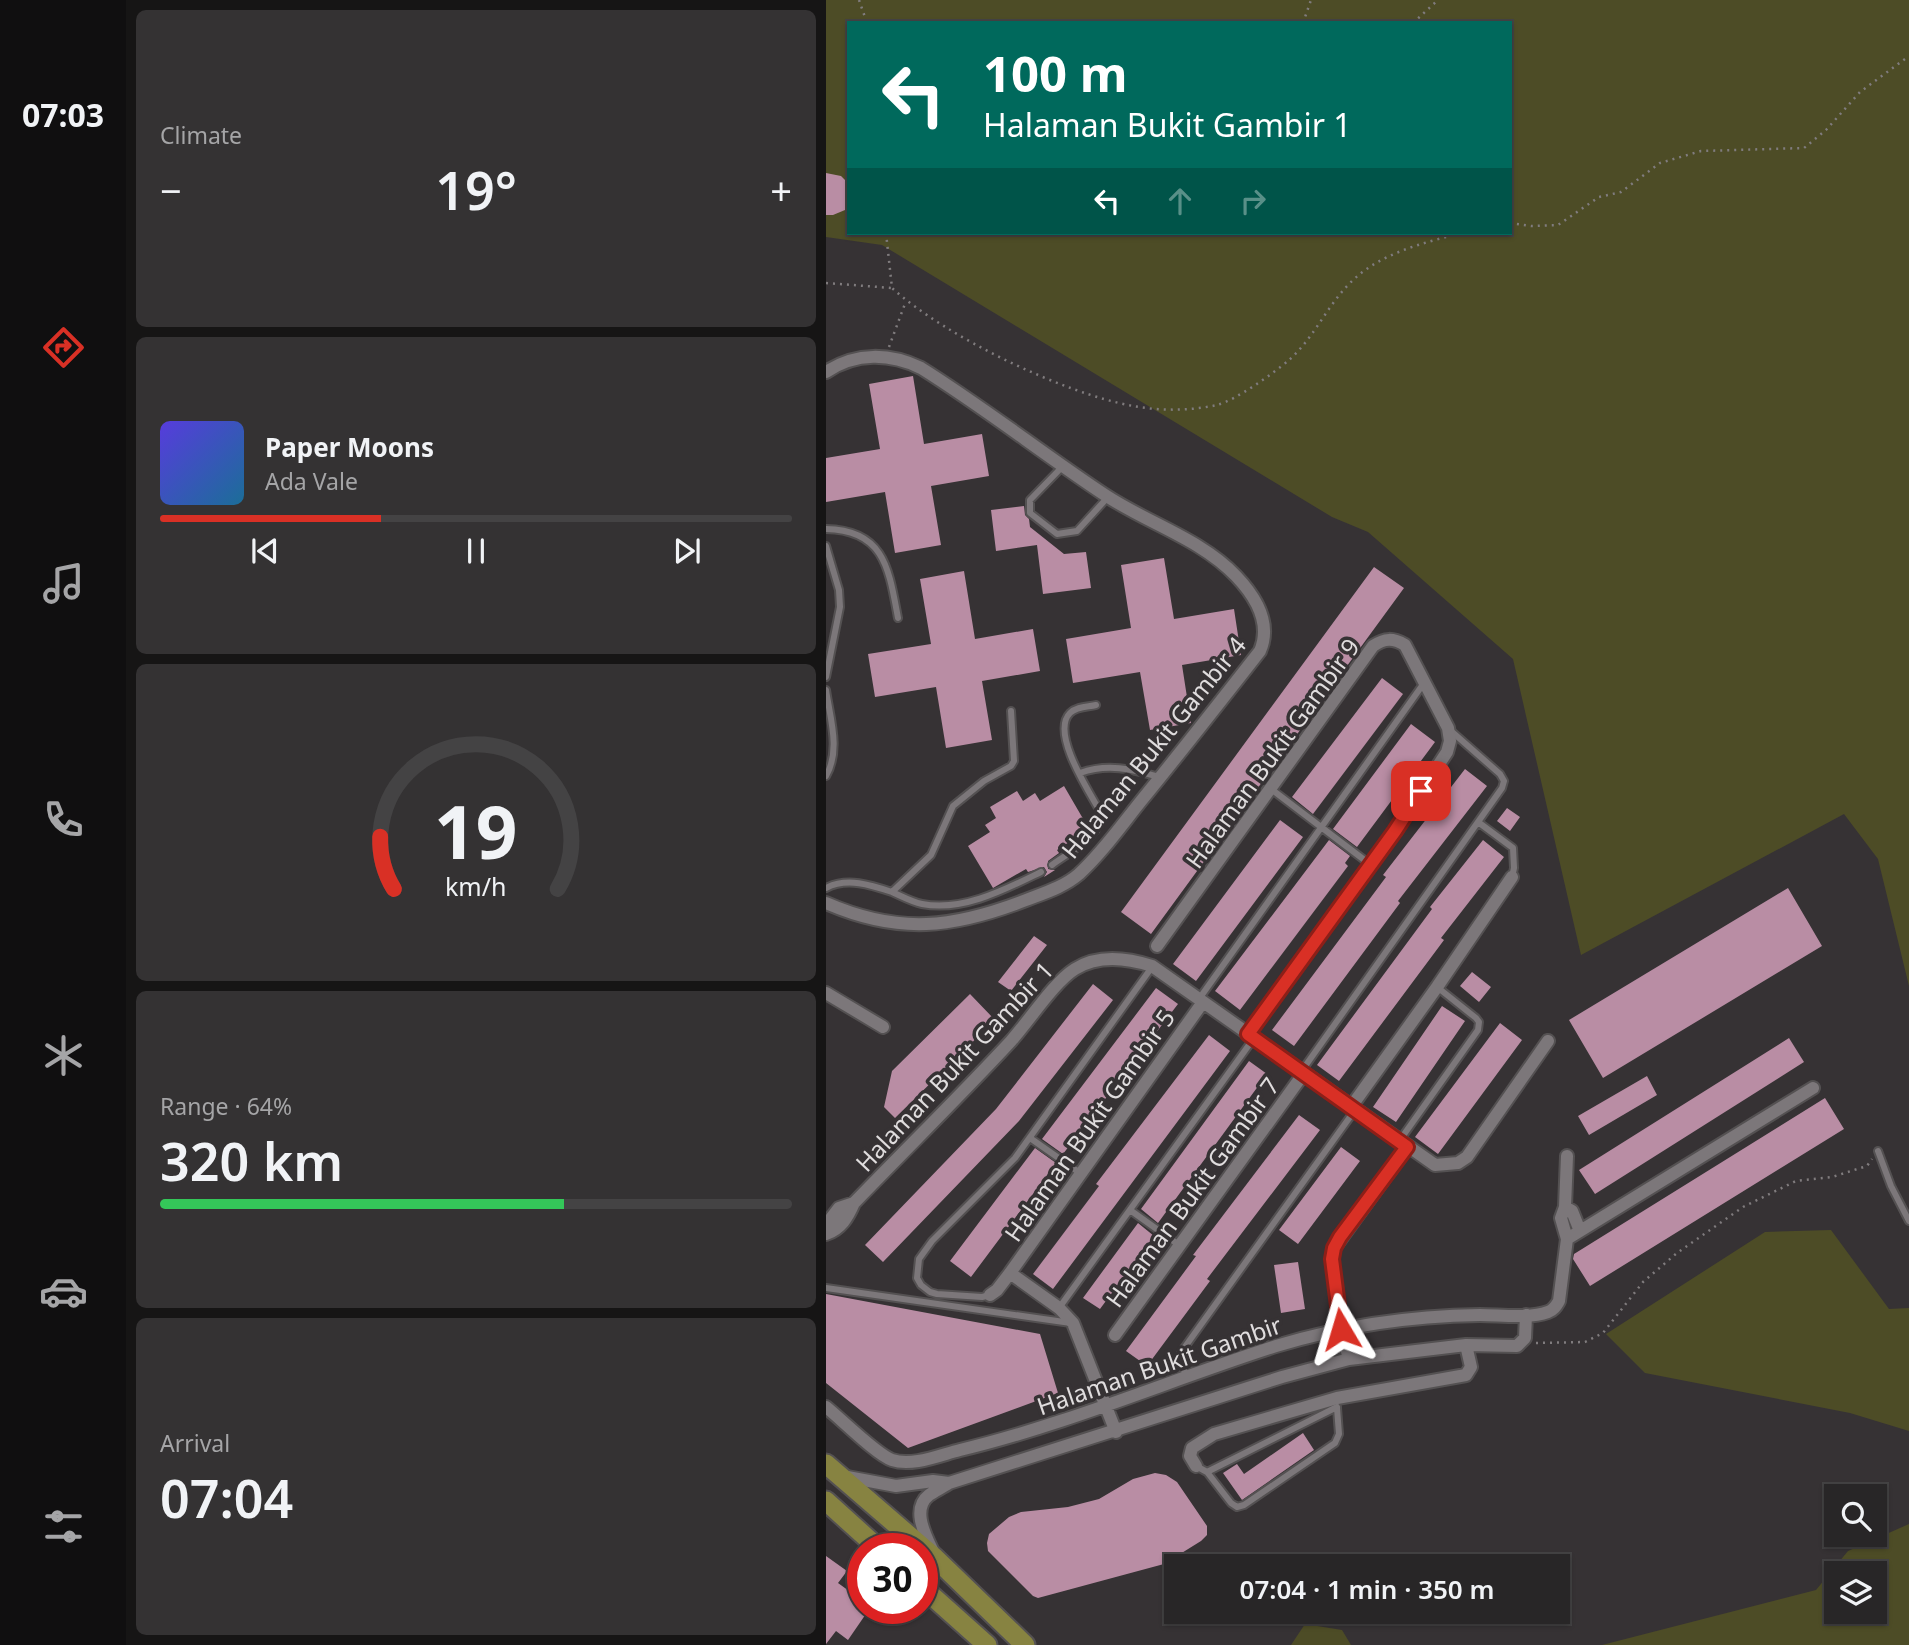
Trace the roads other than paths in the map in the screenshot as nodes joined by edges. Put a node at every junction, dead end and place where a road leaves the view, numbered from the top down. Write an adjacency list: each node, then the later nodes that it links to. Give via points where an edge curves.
1 (826, 372): 2 (street, Halaman Bukit Gambir 4, via 863,358 905,360)
2 (1063, 466): 3 (street, Halaman Bukit Gambir 4); 3 (lane, via 1030,500 1030,513 1057,534 1077,531)
3 (1108, 497): 15 (street, Halaman Bukit Gambir 4, via 1227,567 1257,604 1265,630 1260,652)
4 (826, 529): 6 (lane, via 854,533 876,547 890,575)
5 (826, 545): 7 (lane, via 840,607)
6 (898, 618)
7 (826, 677)
8 (1425, 681): 12 (street, Halaman Bukit Gambir 9); 16 (street, Halaman Bukit Gambir 9, via 1405,645 1381,640); 18 (lane)
9 (826, 690): 14 (lane, via 835,749)
10 (1096, 705): 13 (lane, via 1076,709 1065,721 1067,746)
11 (1011, 711): 24 (lane, via 1014,761 953,806 931,855)
12 (1448, 728): 17 (lane, via 1504,781); 20 (street, via 1447,752)
13 (1080, 773): 15 (lane, via 1112,766); 19 (lane, via 1101,813 1101,823)
14 (826, 776)
15 (1160, 777): 25 (street, Halaman Bukit Gambir 4, via 1077,876 998,911 927,926 848,913)
16 (1271, 789): 18 (lane); 26 (street, Halaman Bukit Gambir 9)
17 (1478, 822): 22 (lane, via 1513,848); 34 (lane)
18 (1321, 827): 20 (lane); 30 (lane)
19 (1052, 865)
20 (1371, 865): 32 (street)
21 (1041, 872): 24 (lane, via 990,894 943,905 921,904)
22 (1512, 877): 28 (street)
23 (826, 888): 24 (lane, via 856,883)
24 (892, 892)
25 (826, 903)
26 (1157, 946)
27 (1152, 966): 30 (street, Halaman Bukit Gambir 1); 37 (lane); 42 (street, Halaman Bukit Gambir 1, via 1112,958 1074,969 998,1055)
28 (1437, 987): 36 (street); 38 (lane, via 1476,1018 1478,1030)
29 (826, 993): 31 (street)
30 (1201, 1000): 32 (street, Halaman Bukit Gambir 1); 41 (street, Halaman Bukit Gambir 5)
31 (883, 1027)
32 (1251, 1036): 34 (street, Halaman Bukit Gambir 1); 44 (lane)
33 (1548, 1041): 38 (street, Halaman Bukit Gambir 1, via 1463,1160 1435,1165)
34 (1302, 1073): 36 (street, Halaman Bukit Gambir 1); 50 (street, Halaman Bukit Gambir 7)
35 (1813, 1088): 47 (street)
36 (1353, 1109): 38 (street, Halaman Bukit Gambir 1); 61 (lane, via 1182,1350)
37 (1030, 1138): 41 (lane); 53 (lane, via 919,1259 918,1278 930,1292)
38 (1403, 1144): 57 (street, via 1334,1248)
39 (1878, 1151): 45 (lane)
40 (1567, 1156): 43 (street, Halaman Bukit Gambir)
41 (1080, 1173): 51 (street, Halaman Bukit Gambir 5)
42 (854, 1203): 46 (street, Halaman Bukit Gambir 1, via 839,1208); 48 (street, Halaman Bukit Gambir 1, via 836,1230)
43 (1565, 1207): 47 (street, via 1572,1211); 49 (street, Halaman Bukit Gambir, via 1561,1217)
44 (1130, 1210): 50 (lane); 54 (lane)
45 (1909, 1221)
46 (826, 1225)
47 (1580, 1231): 49 (street)
48 (826, 1234)
49 (1567, 1239): 55 (street, Halaman Bukit Gambir, via 1559,1301 1548,1312)
50 (1180, 1245): 58 (street, Halaman Bukit Gambir 7)
51 (1010, 1273): 53 (street, Halaman Bukit Gambir 5); 54 (street, Halaman Bukit Gambir 5)
52 (826, 1288): 56 (lane)
53 (990, 1295)
54 (1059, 1308): 56 (street, Halaman Bukit Gambir 5)
55 (1526, 1315): 57 (street, Halaman Bukit Gambir, via 1457,1315); 59 (street, via 1525,1338 1517,1346)
56 (1073, 1323): 63 (street, Halaman Bukit Gambir 5)
57 (1341, 1329): 60 (street); 61 (street, Halaman Bukit Gambir)
58 (1115, 1335)
59 (1466, 1345): 60 (street); 62 (street, via 1471,1367 1466,1375)
60 (1349, 1359): 65 (street)
61 (1186, 1378): 63 (street, Halaman Bukit Gambir)
62 (1337, 1403): 66 (lane); 66 (street, via 1214,1434 1192,1448 1190,1456); 66 (lane, via 1339,1434 1335,1443 1244,1505 1231,1503)
63 (1105, 1406): 64 (street, Halaman Bukit Gambir, via 1052,1425 907,1462 882,1454); 65 (street, Halaman Bukit Gambir 5)
64 (826, 1407)
65 (1116, 1432): 68 (street)
66 (1201, 1469)
67 (833, 1470): 68 (street, via 896,1486 933,1480); 71 (main road)
68 (949, 1483): 72 (street, via 929,1494 922,1504)
69 (826, 1501): 70 (main road)
70 (861, 1533)
71 (906, 1533)
72 (925, 1533)
73 (938, 1561): 76 (main road)
74 (938, 1602): 75 (main road)
75 (986, 1645)
76 (1025, 1645)

